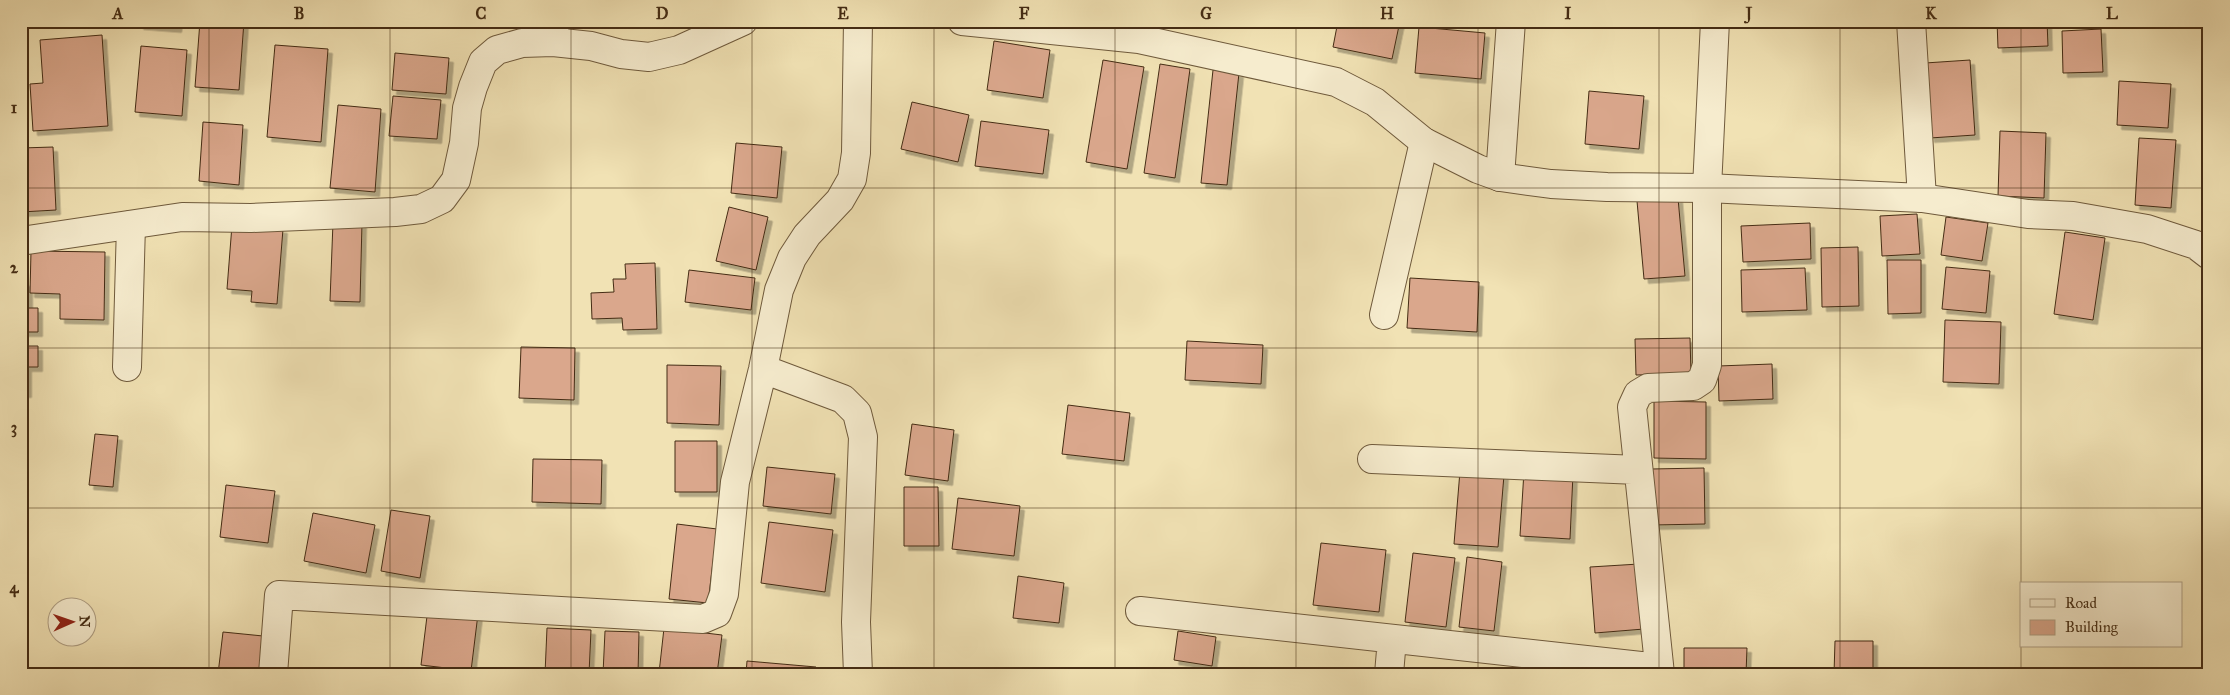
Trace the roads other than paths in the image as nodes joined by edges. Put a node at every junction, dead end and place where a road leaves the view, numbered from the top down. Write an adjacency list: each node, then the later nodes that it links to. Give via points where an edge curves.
1 (743, 21): 7 (street, via 680,50 649,57 621,54)
2 (858, 21): 17 (street, via 856,153 852,179 840,200 807,234 792,258 779,290)
3 (962, 21): 8 (street, via 1139,39 1336,82 1375,102)
4 (1511, 21): 9 (street)
5 (1716, 21): 10 (street)
6 (1911, 21): 11 (street)
7 (554, 32): 12 (street, via 497,50 483,62 467,108 456,180 442,198 421,209 268,217 182,217)
8 (1424, 142): 9 (street); 15 (street)
9 (1500, 177): 10 (street, via 1607,188)
10 (1707, 188): 11 (street); 19 (street, via 1707,365 1702,380 1693,386 1648,388 1638,394 1632,407)
11 (1922, 198): 14 (street, via 2028,214 2073,216 2147,229 2196,245)
12 (130, 225): 13 (street); 16 (street)
13 (21, 241)
14 (2209, 255)
15 (1384, 315)
16 (127, 367)
17 (763, 369): 23 (street, via 735,482 724,594 717,613 704,619 279,595); 24 (street, via 843,400 857,413 863,436 856,622)
18 (1372, 459): 19 (street)
19 (1638, 470): 22 (street)
20 (1140, 611): 21 (street)
21 (1392, 638): 22 (street); 25 (street)
22 (1659, 671)
23 (273, 674)
24 (858, 674)
25 (1389, 674)

